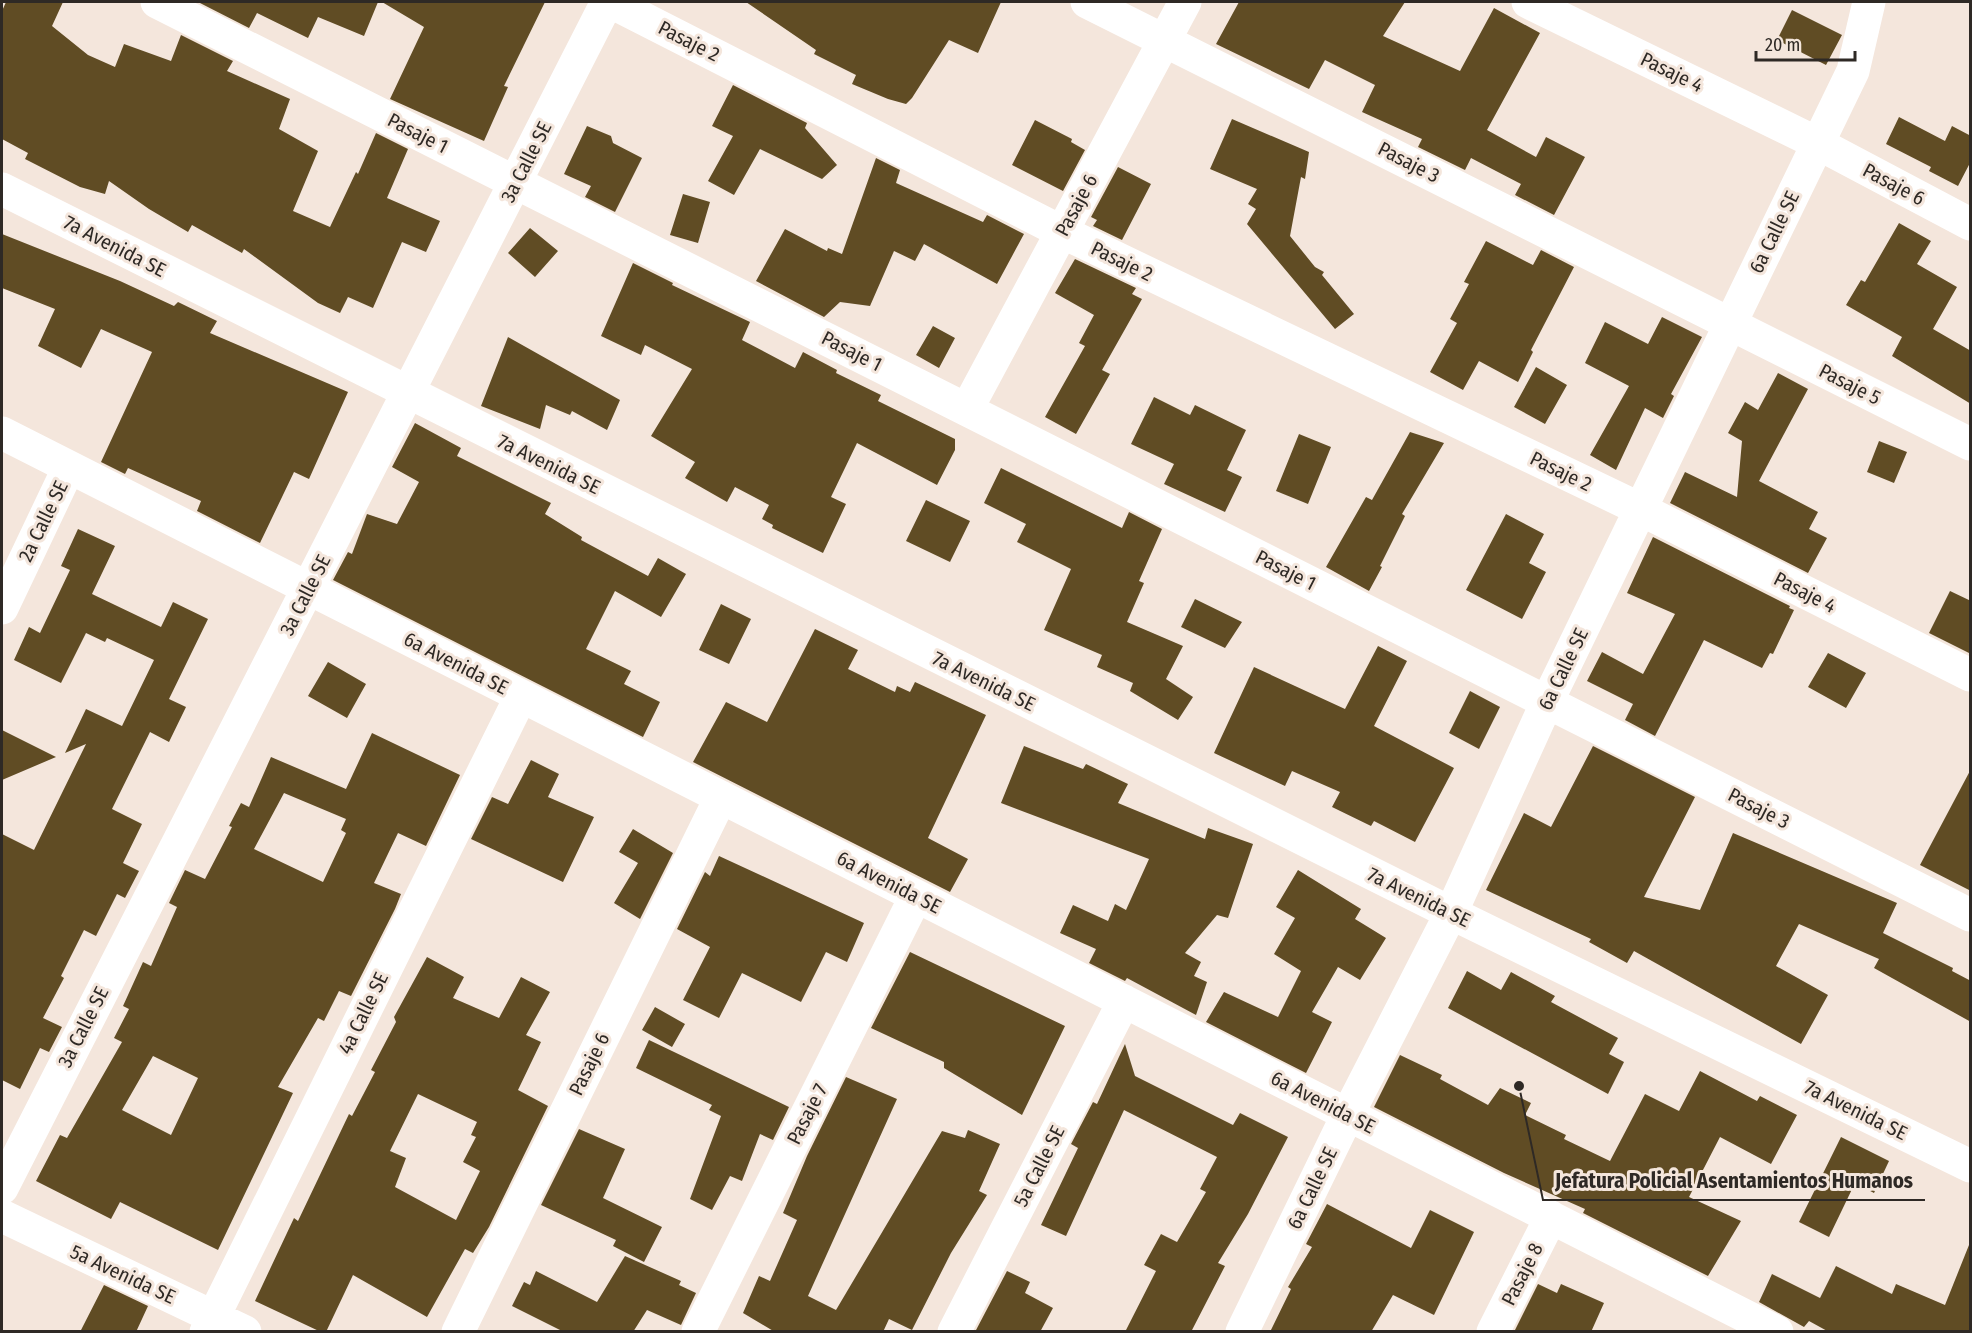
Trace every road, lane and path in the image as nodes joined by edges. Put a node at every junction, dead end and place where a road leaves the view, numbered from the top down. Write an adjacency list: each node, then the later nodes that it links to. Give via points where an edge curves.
1 (157, 2): 9 (street, Pasaje 1)
2 (609, 2): 9 (street, 3a Calle SE); 12 (street, Pasaje 2)
3 (1088, 2): 7 (street, Pasaje 3)
4 (1185, 2): 7 (street, Pasaje 6)
5 (1528, 2): 8 (street, Pasaje 4)
6 (1869, 2): 8 (street, 6a Calle SE, via 1852,71)
7 (1164, 40): 12 (street, Pasaje 6); 13 (street, Pasaje 3)
8 (1817, 143): 11 (street, Pasaje 6); 13 (street, 6a Calle SE)
9 (515, 182): 14 (street, 3a Calle SE); 15 (street, Pasaje 1)
10 (2, 189): 14 (street, 7a Avenida SE)
11 (1971, 224)
12 (1062, 232): 15 (street, Pasaje 6); 19 (street, Pasaje 2)
13 (1730, 323): 17 (street, Pasaje 5); 19 (street, 6a Calle SE)
14 (407, 393): 20 (street, 3a Calle SE); 27 (street, 7a Avenida SE)
15 (968, 409): 24 (street, Pasaje 1)
16 (2, 433): 18 (street, 6a Avenida SE)
17 (1971, 444)
18 (69, 467): 20 (street, 6a Avenida SE); 21 (street, 2a Calle SE)
19 (1640, 509): 22 (street, Pasaje 4); 24 (street, 6a Calle SE)
20 (308, 588): 23 (street, 6a Avenida SE); 32 (street, 3a Calle SE)
21 (2, 608)
22 (1971, 675)
23 (521, 696): 25 (street, 6a Avenida SE); 35 (street, 4a Calle SE)
24 (1547, 702): 27 (street, 6a Calle SE); 28 (street, Pasaje 3)
25 (720, 797): 26 (street, 6a Avenida SE); 38 (street, Pasaje 6)
26 (916, 896): 29 (street, 6a Avenida SE); 39 (street, Pasaje 7)
27 (1451, 913): 30 (street, 6a Calle SE); 31 (street, 7a Avenida SE)
28 (1971, 915)
29 (1124, 1001): 30 (street, 6a Avenida SE); 40 (street, 5a Calle SE)
30 (1348, 1114): 34 (street, 6a Avenida SE); 41 (street, 6a Calle SE)
31 (1971, 1166)
32 (2, 1188)
33 (2, 1216): 35 (street, 5a Avenida SE)
34 (1551, 1217): 36 (street, 6a Avenida SE); 42 (street, Pasaje 8)
35 (209, 1324): 37 (street, 5a Avenida SE)
36 (1743, 1324): 43 (street, 6a Avenida SE)
37 (244, 1332)
38 (458, 1332)
39 (698, 1332)
40 (954, 1332)
41 (1242, 1332)
42 (1493, 1332)
43 (1777, 1332)

